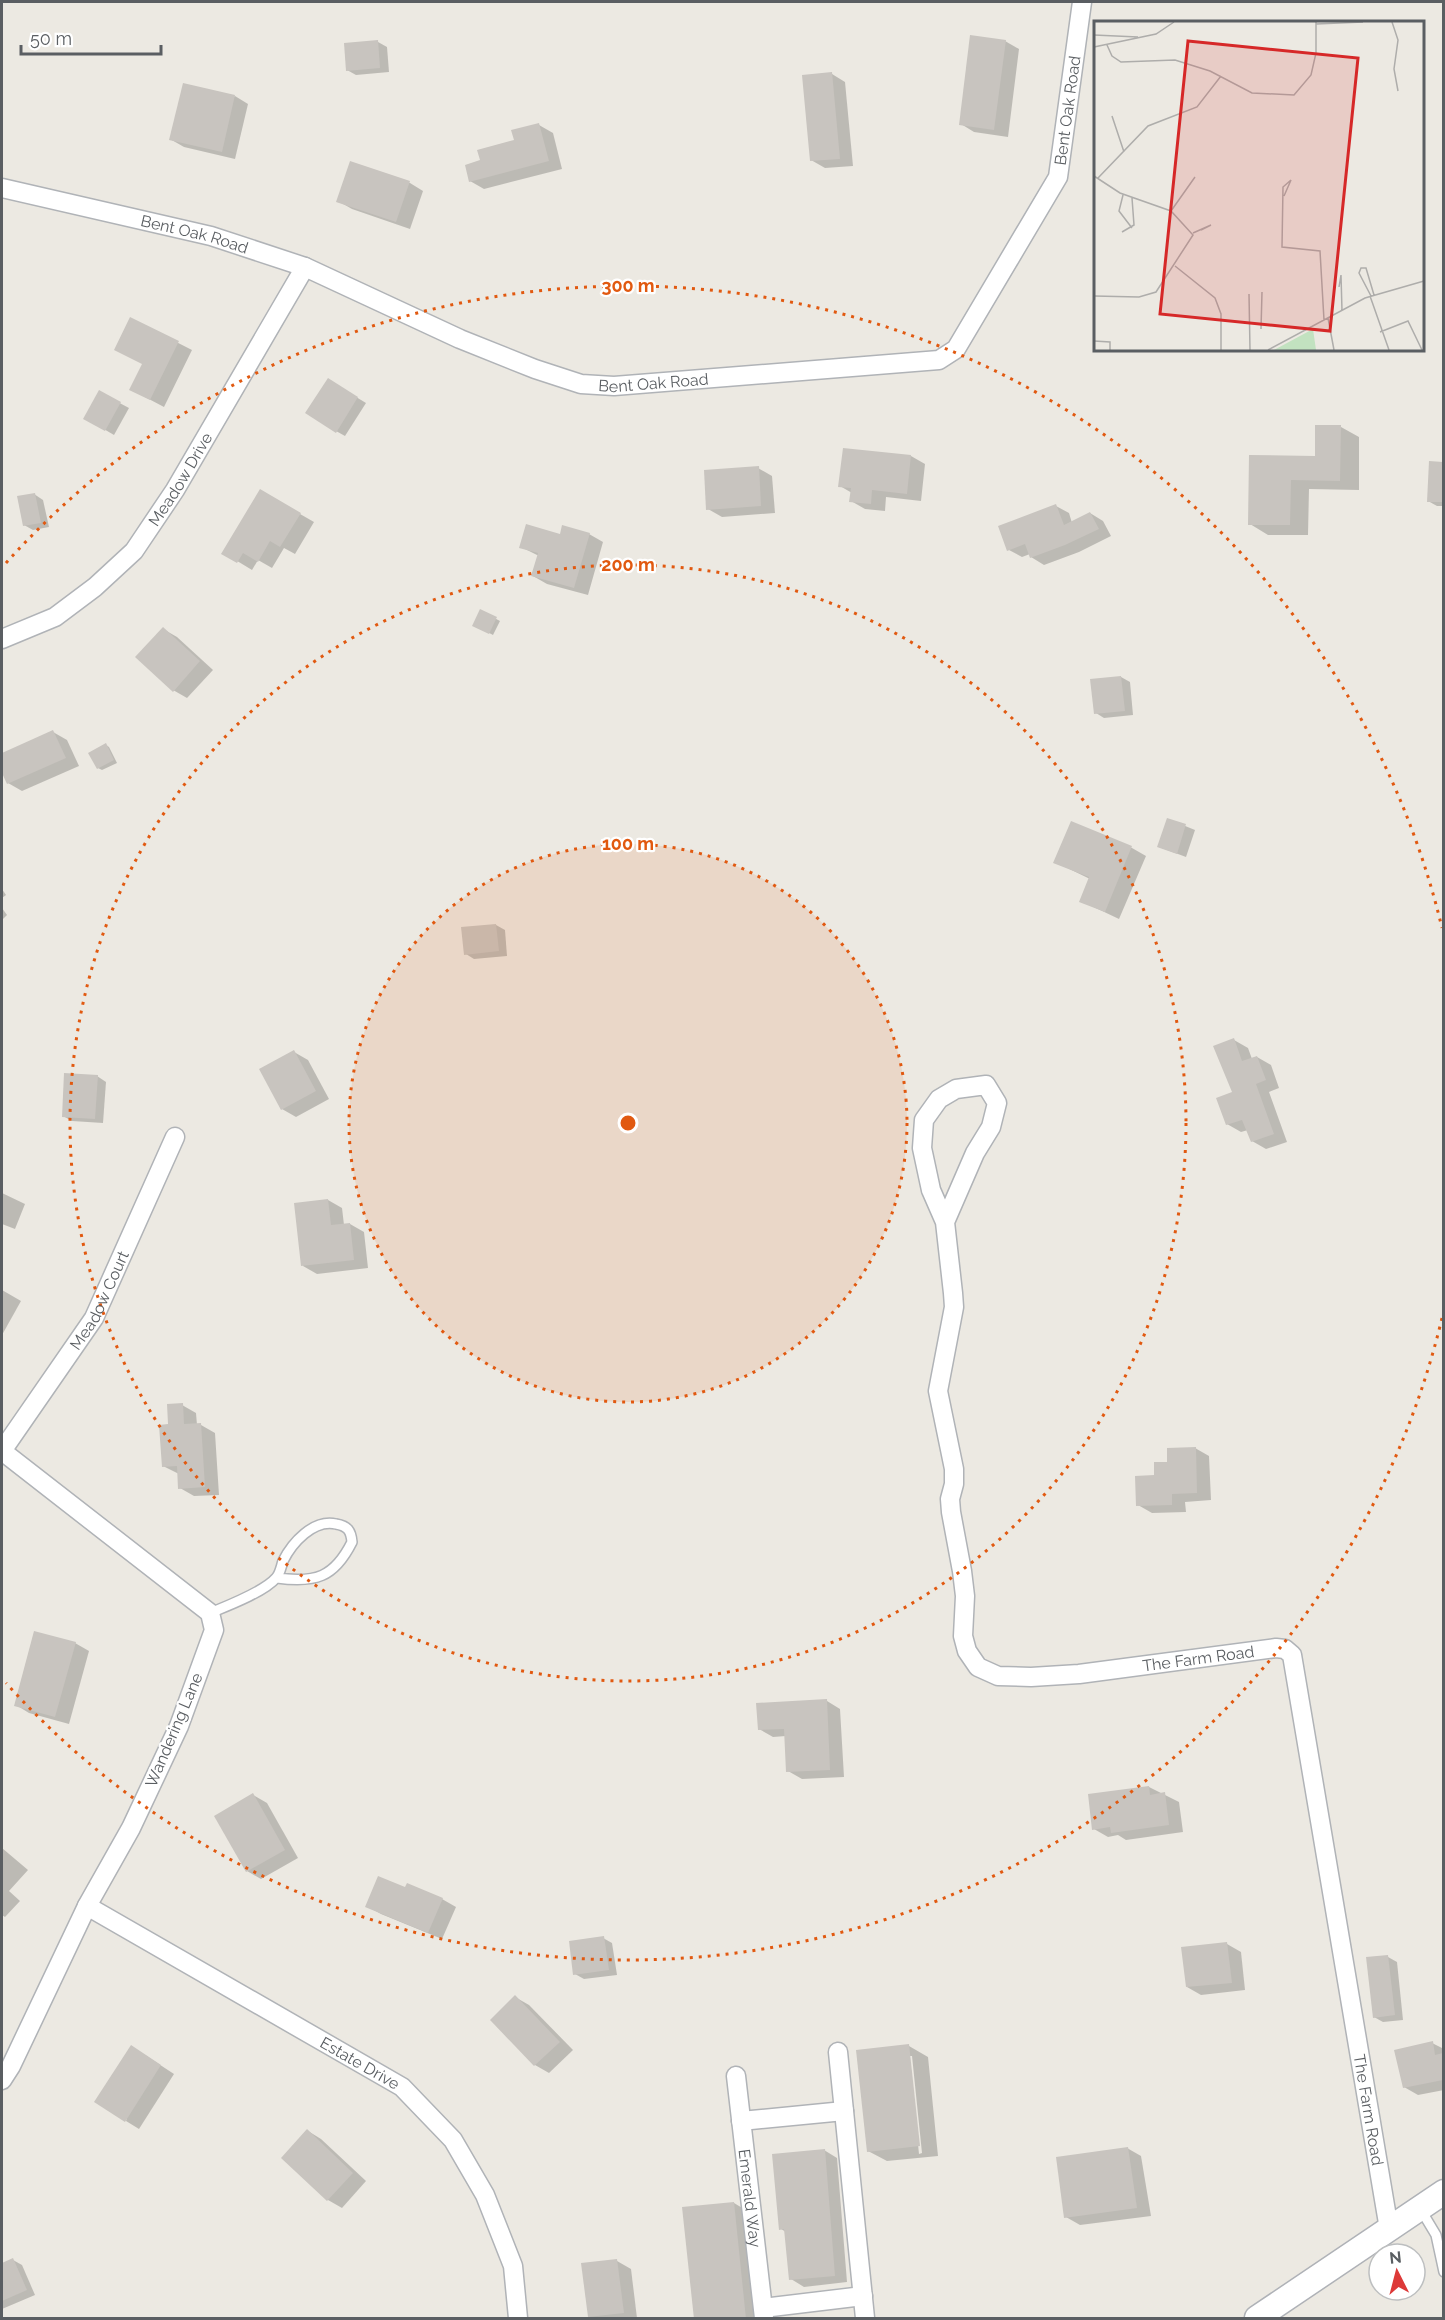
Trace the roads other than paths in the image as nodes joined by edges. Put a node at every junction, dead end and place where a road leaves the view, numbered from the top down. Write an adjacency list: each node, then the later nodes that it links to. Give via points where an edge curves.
1 (1082, 2): 3 (street, Bent Oak Road, via 1058,177 956,349 939,360 614,386 581,384 460,339)
2 (2, 188): 3 (street, Bent Oak Road, via 211,236)
3 (305, 267): 4 (street, Meadow Drive, via 175,490 134,551 95,587 55,616)
4 (2, 639)
5 (175, 1137): 7 (street, Meadow Court, via 94,1318)
6 (945, 1222): 6 (street, The Farm Road, via 931,1190 922,1148 924,1120 939,1099 956,1089 986,1085 997,1103 991,1127 975,1153); 18 (street, The Farm Road, via 954,1307 938,1390 954,1469 950,1499 962,1571 963,1636 967,1651 978,1667 998,1676 1031,1677 1276,1648 1292,1655)
7 (2, 1451): 9 (street)
8 (277, 1578): 8 (lane, via 296,1541 313,1528 332,1523 351,1532 352,1542 336,1568 320,1577 299,1581); 9 (lane)
9 (210, 1613): 10 (street, Wandering Lane, via 214,1630 179,1726 131,1828)
10 (87, 1906): 13 (street, Wandering Lane); 22 (street, Estate Drive, via 402,2087 453,2140 485,2195 513,2266)
11 (838, 2052): 14 (street)
12 (736, 2076): 15 (street, Emerald Way)
13 (2, 2080)
14 (844, 2111): 15 (street); 20 (street)
15 (741, 2121): 21 (street, Emerald Way)
16 (1443, 2192): 17 (street)
17 (1420, 2208): 18 (street); 19 (lane, via 1436,2235)
18 (1389, 2229): 24 (street)
19 (1443, 2272)
20 (863, 2296): 21 (street); 23 (street)
21 (764, 2313)
22 (518, 2319)
23 (866, 2319)
24 (1257, 2319)

